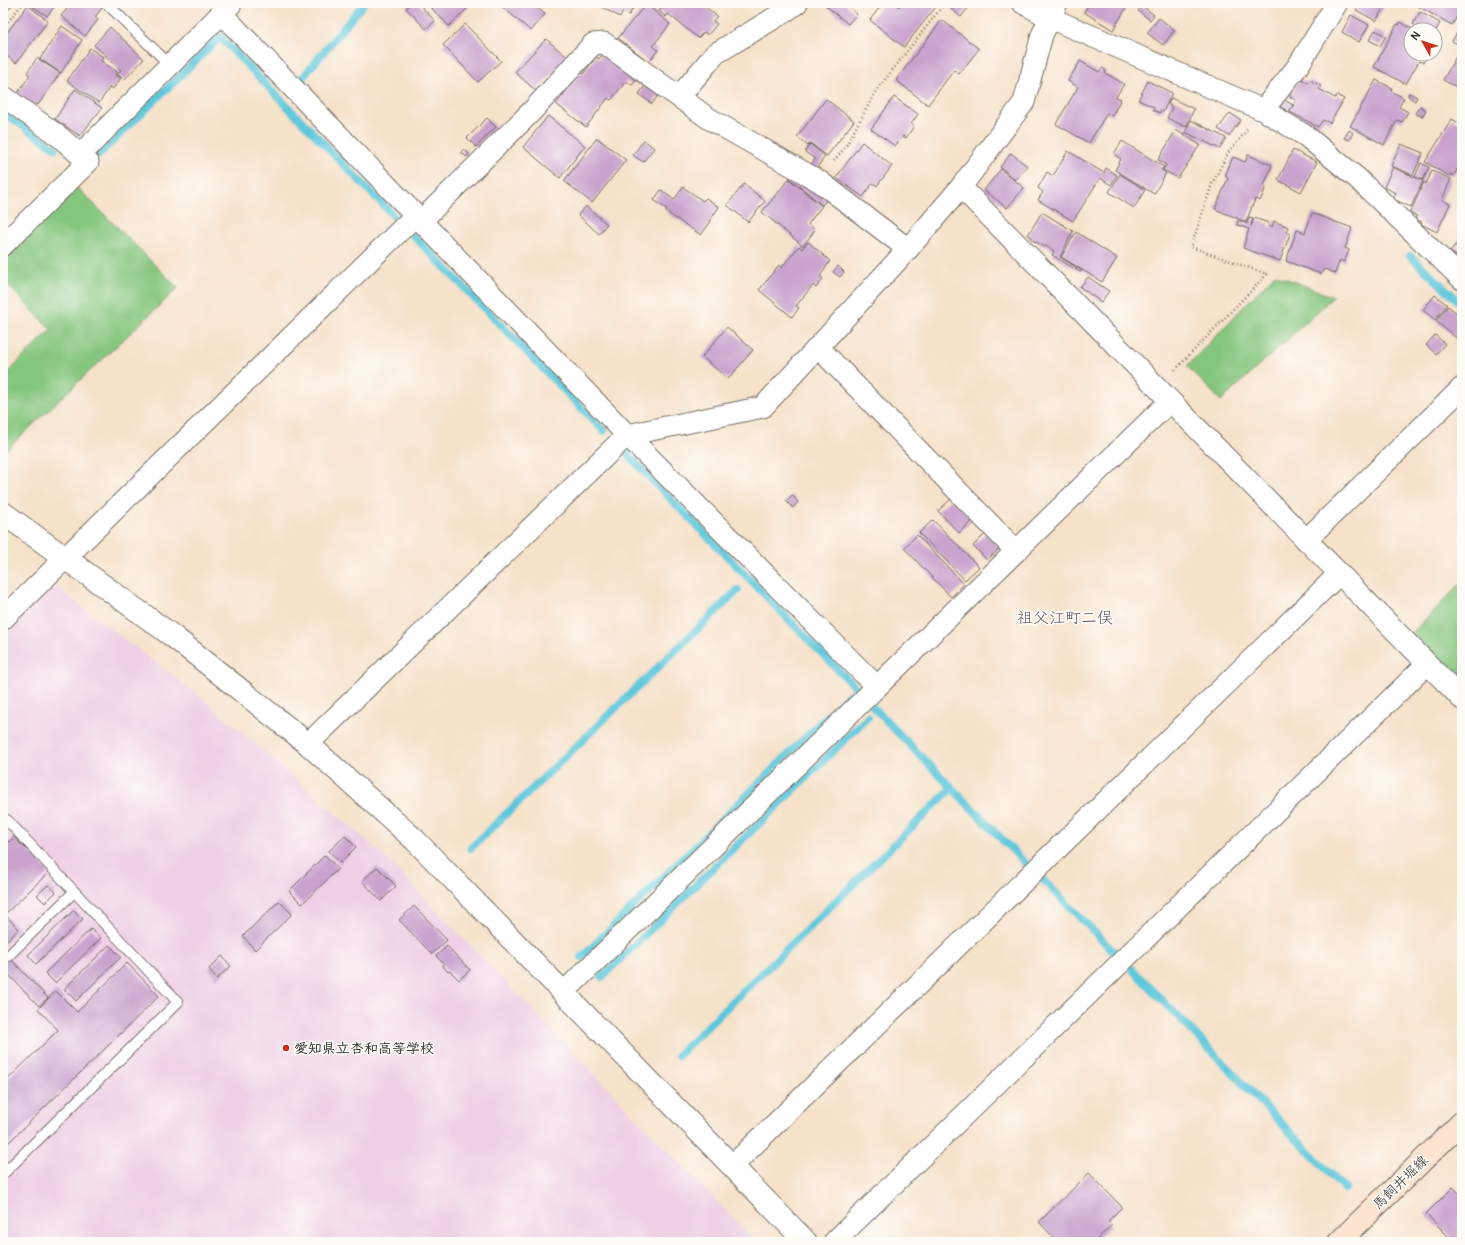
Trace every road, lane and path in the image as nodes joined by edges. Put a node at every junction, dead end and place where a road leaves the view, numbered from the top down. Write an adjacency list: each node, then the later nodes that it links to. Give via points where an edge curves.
1 (23, 3): 9 (path)
2 (106, 3): 10 (lane)
3 (797, 3): 12 (street, via 715,54)
4 (945, 3): 15 (path, via 876,91 846,146)
5 (1023, 3): 8 (street)
6 (1337, 3): 13 (street, via 1298,66)
7 (226, 8): 10 (street); 17 (street)
8 (1053, 11): 13 (street); 16 (street, via 1042,35 1024,102)
9 (3, 28)
10 (170, 65): 14 (street)
11 (3, 96): 14 (street)
12 (679, 97): 15 (street, via 708,118); 17 (street, via 604,43 593,44 533,110)
13 (1263, 110): 20 (street, via 1306,136 1357,178); 23 (path, via 1228,153 1212,184 1191,247 1267,274)
14 (80, 155): 18 (street, via 88,162)
15 (819, 181): 19 (street)
16 (961, 187): 19 (street); 23 (street)
17 (418, 218): 24 (street); 28 (street)
18 (3, 245)
19 (908, 249): 21 (street)
20 (1462, 279)
21 (818, 347): 24 (street, via 763,407); 27 (street)
22 (1462, 388): 26 (street)
23 (1164, 394): 26 (street); 27 (street)
24 (627, 434): 32 (street); 34 (street)
25 (3, 513): 28 (street)
26 (1306, 540): 29 (street)
27 (1016, 551): 32 (street)
28 (65, 559): 30 (street); 34 (street, via 174,637)
29 (1339, 574): 31 (street); 40 (street)
30 (3, 619)
31 (1427, 664): 33 (street); 43 (street)
32 (877, 687): 38 (street)
33 (1462, 699)
34 (308, 744): 38 (street, via 415,840)
35 (3, 821): 36 (lane, via 7,820)
36 (74, 892): 37 (lane); 41 (lane, via 178,1002)
37 (8, 956)
38 (563, 993): 40 (street)
39 (1462, 1122): 44 (main road, 馬飼井堀線)
40 (732, 1166): 42 (street)
41 (3, 1174)
42 (806, 1242)
43 (834, 1242)
44 (1339, 1242)

